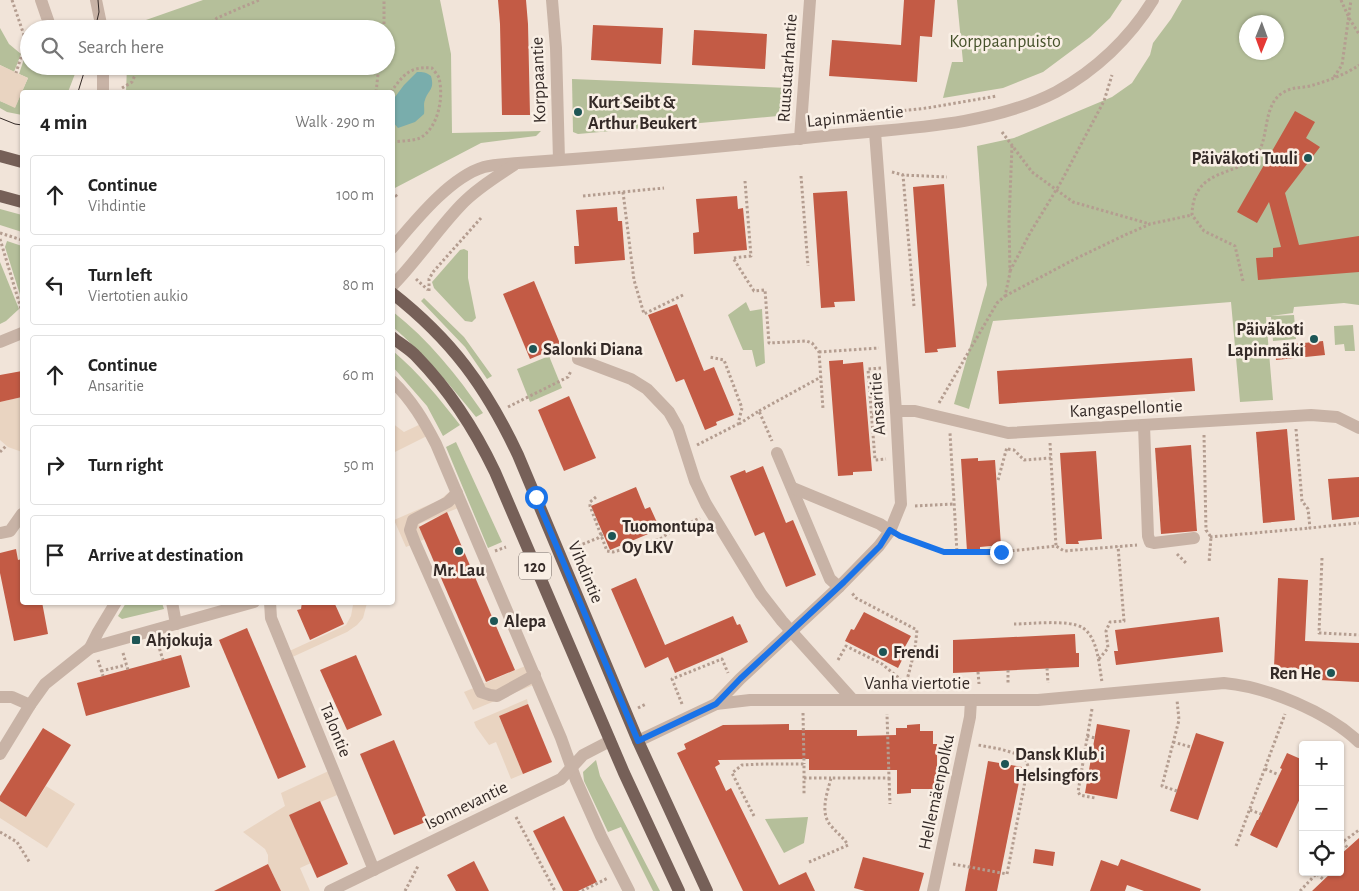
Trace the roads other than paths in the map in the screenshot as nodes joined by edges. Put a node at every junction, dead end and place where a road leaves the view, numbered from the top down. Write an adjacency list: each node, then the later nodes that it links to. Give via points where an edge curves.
1 (41, 0): 6 (street)
2 (96, 0): 7 (street)
3 (552, 0): 15 (street, Korppaantie)
4 (810, 0): 13 (street, Ruusutarhantie)
5 (1153, 0): 12 (street, Lapinmäentie, via 1103,60 1055,93 1003,112)
6 (48, 20)
7 (100, 20)
8 (100, 75): 10 (street)
9 (103, 75): 11 (street)
10 (95, 90)
11 (103, 90)
12 (875, 132): 13 (street, Lapinmäentie); 28 (street, Ansaritie, via 891,347)
13 (800, 139): 15 (street, Lapinmäentie)
14 (0, 156): 16 (main road)
15 (559, 160): 17 (street, Lapinmäentie)
16 (20, 161)
17 (518, 163): 20 (street, Lapinmäentie, via 484,167 463,178 444,191); 21 (street, Lapinmäentie, via 482,186 462,204)
18 (0, 196): 19 (main road)
19 (20, 201)
20 (395, 245)
21 (395, 283)
22 (395, 296): 53 (main road, Vihdintie / 120, via 440,335 479,383 497,412)
23 (20, 334): 25 (street)
24 (395, 339): 52 (main road, 120, via 416,356 445,390 482,446)
25 (0, 342)
26 (578, 359): 44 (street, Vanha viertotie, via 631,379 647,389 669,412 706,504 761,594)
27 (395, 384): 33 (street, via 419,413)
28 (890, 412): 29 (street, Kangaspellontie, via 915,411 1008,433); 35 (street, Ansaritie, via 901,504)
29 (1144, 424): 30 (street, Kangaspellontie, via 1311,415 1337,418); 37 (street, via 1150,542)
30 (1359, 428)
31 (777, 453): 32 (street)
32 (793, 488): 35 (street); 38 (street, via 830,580)
33 (458, 493): 46 (street); 46 (street, via 448,502 413,520 410,530 415,543 480,692 497,696)
34 (20, 517): 36 (street, via 10,531)
35 (890, 530): 38 (street, Ansaritie, via 880,546)
36 (0, 533)
37 (1194, 538)
38 (842, 584): 44 (street, Ansaritie)
39 (114, 605): 45 (street)
40 (173, 605): 43 (street)
41 (243, 605): 43 (street)
42 (270, 605): 57 (street, Talontie, via 271,618)
43 (176, 624): 45 (street)
44 (791, 631): 48 (street, Vanha viertotie); 50 (street, Ansaritie)
45 (90, 648): 51 (street, via 45,684)
46 (535, 674): 56 (street)
47 (0, 697): 51 (street, via 12,697)
48 (853, 700): 49 (street, Vanha viertotie); 50 (street, via 750,700)
49 (971, 700): 54 (street, Vanha viertotie, via 1038,700 1236,684 1306,708 1347,731); 62 (street, Hellemäenpolku)
50 (716, 704): 53 (street)
51 (30, 705): 55 (street)
52 (610, 741): 56 (street, Isonnevantie, via 583,755); 60 (main road, 120)
53 (638, 741): 61 (main road, Vihdintie / 120)
54 (1359, 742)
55 (0, 754)
56 (572, 767): 57 (street, Isonnevantie, via 560,779); 59 (street, via 600,836)
57 (374, 870): 58 (street, Isonnevantie)
58 (330, 891)
59 (629, 891)
60 (679, 891)
61 (707, 891)
62 (933, 891)

